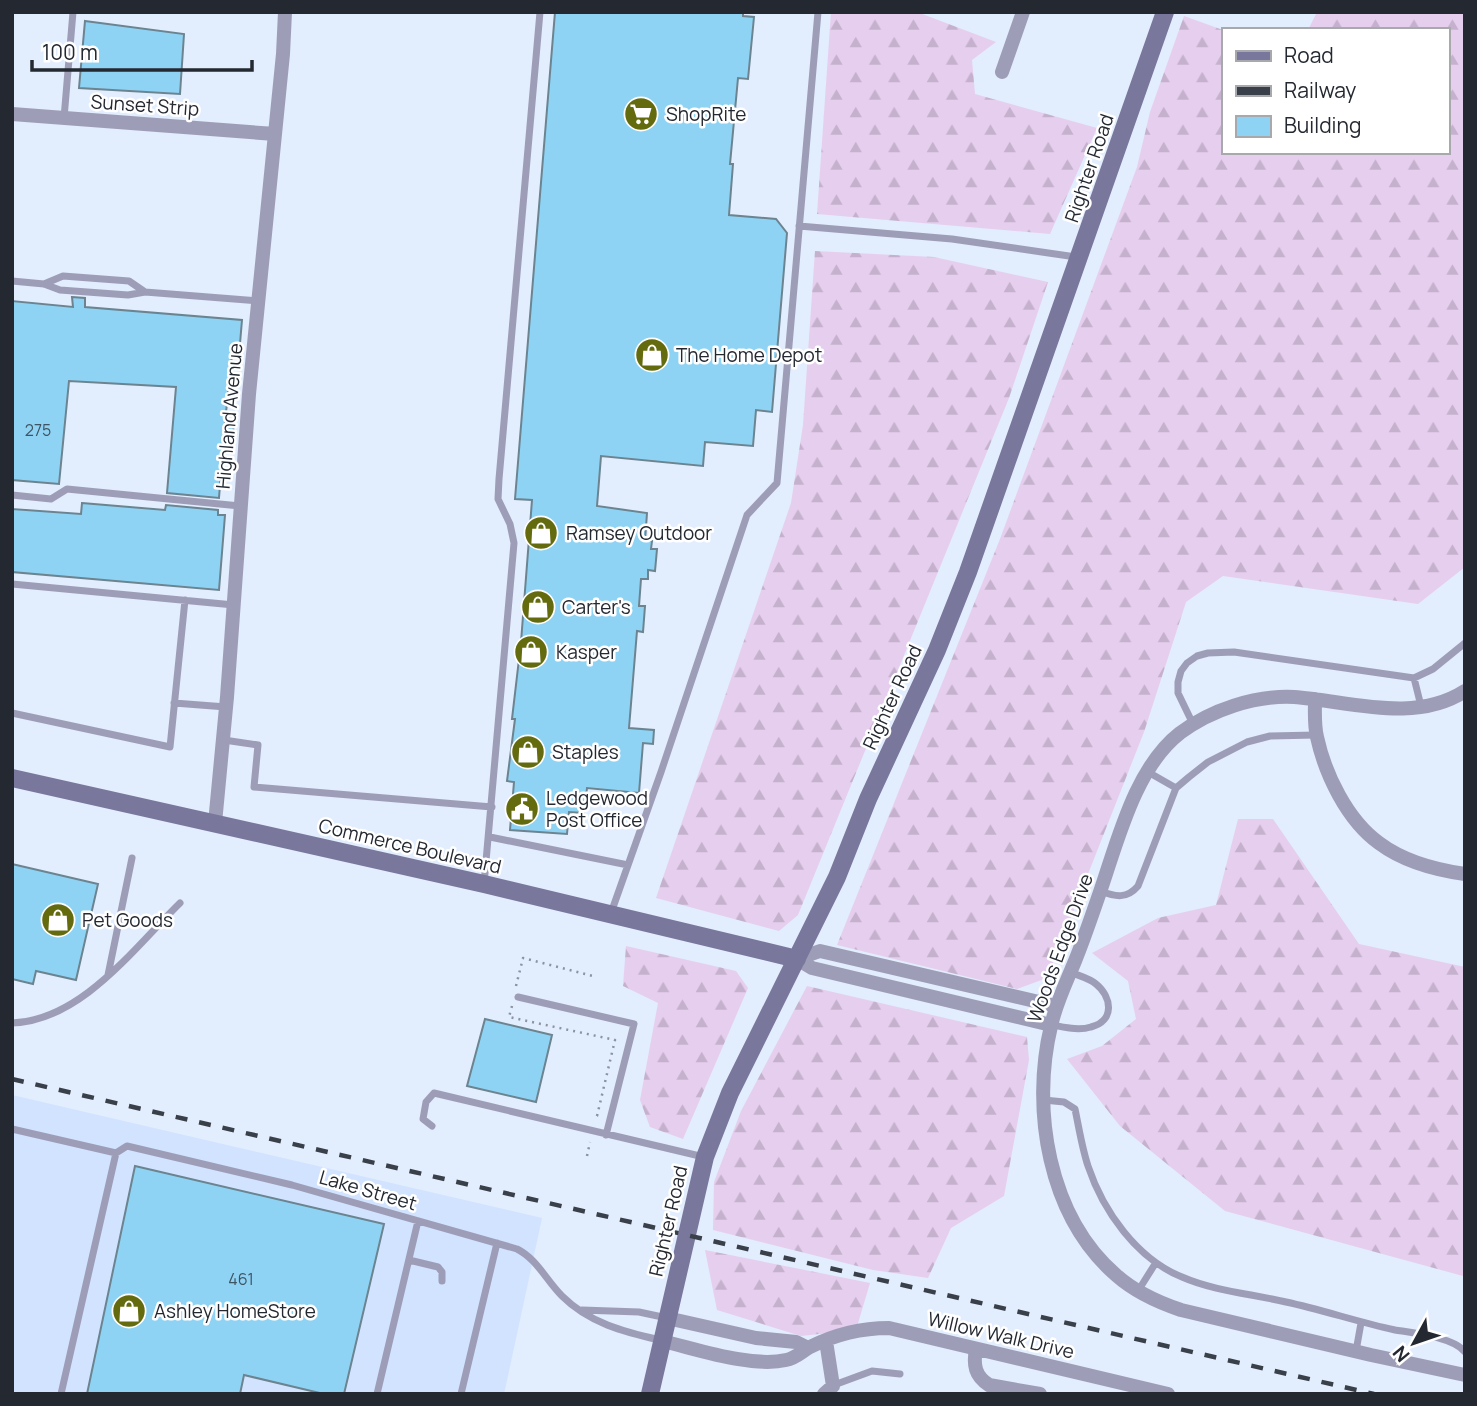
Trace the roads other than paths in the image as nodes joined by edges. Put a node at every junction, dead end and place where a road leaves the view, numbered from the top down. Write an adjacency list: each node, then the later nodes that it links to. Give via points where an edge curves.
1 (73, 12): 9 (lane)
2 (285, 12): 10 (street, Highland Avenue)
3 (540, 12): 36 (lane, via 499,479 498,499 514,543)
4 (818, 12): 11 (lane)
5 (1023, 12): 7 (street)
6 (1165, 12): 12 (street, Righter Road)
7 (1002, 72)
8 (12, 114): 9 (street, Sunset Strip)
9 (64, 118): 10 (street, Sunset Strip)
10 (275, 134): 16 (street, Highland Avenue)
11 (799, 226): 12 (lane, via 952,239); 40 (lane, via 777,483 747,515)
12 (1080, 257): 46 (street, Righter Road, via 937,650)
13 (12, 281): 14 (lane)
14 (44, 284): 15 (lane, via 60,290); 15 (lane, via 63,276 129,281)
15 (145, 292): 16 (lane)
16 (258, 302): 18 (street, Highland Avenue)
17 (12, 495): 18 (lane, via 51,499 67,489)
18 (240, 506): 21 (street, Highland Avenue)
19 (12, 584): 20 (lane)
20 (186, 600): 21 (lane); 26 (lane)
21 (234, 605): 28 (street, Highland Avenue)
22 (1465, 643): 23 (lane, via 1433,669)
23 (1413, 678): 27 (lane); 30 (lane, via 1234,652 1208,653 1187,663 1178,682 1178,693)
24 (1465, 691): 27 (street, Woods Edge Drive)
25 (1315, 699): 27 (street, Woods Edge Drive, via 1406,710); 30 (street, Woods Edge Drive, via 1264,699); 31 (street)
26 (174, 703): 28 (lane); 29 (lane, via 170,747)
27 (1421, 706)
28 (226, 707): 32 (street, Highland Avenue)
29 (12, 713)
30 (1193, 724): 33 (street, Woods Edge Drive)
31 (1316, 734): 35 (lane, via 1247,742 1208,762); 41 (street, via 1326,768 1345,804 1377,842 1398,855)
32 (224, 740): 36 (lane, via 258,745 254,787); 37 (street, Highland Avenue)
33 (1148, 772): 35 (lane); 43 (street, Woods Edge Drive, via 1135,794)
34 (12, 778): 37 (street, Commerce Boulevard)
35 (1176, 788): 43 (lane, via 1138,886 1125,896)
36 (492, 807): 38 (lane)
37 (215, 823): 42 (street, Commerce Boulevard)
38 (489, 837): 40 (lane); 42 (lane)
39 (132, 858): 48 (lane)
40 (628, 865): 45 (lane)
41 (1465, 874)
42 (484, 884): 45 (street, Commerce Boulevard)
43 (1100, 891): 47 (street, Woods Edge Drive)
44 (180, 903): 48 (lane)
45 (610, 915): 46 (street, Commerce Boulevard)
46 (797, 959): 50 (street, Commerce Boulevard, via 820,951); 52 (street, Commerce Boulevard, via 812,968); 58 (street, Righter Road, via 730,1094)
47 (1070, 972): 50 (street, Woods Edge Drive); 52 (lane, via 1094,981 1110,1003 1109,1013 1093,1027)
48 (107, 975): 51 (lane, via 55,1014)
49 (516, 995): 56 (lane, via 634,1024)
50 (1056, 1006): 52 (street, Woods Edge Drive)
51 (12, 1023)
52 (1051, 1025): 53 (street, Woods Edge Drive)
53 (1044, 1100): 62 (lane, via 1064,1102 1075,1109 1099,1194 1124,1231); 64 (street, Woods Edge Drive, via 1051,1162 1062,1196 1082,1234 1107,1266)
54 (432, 1126): 56 (lane, via 423,1119 426,1102 434,1093)
55 (12, 1129): 57 (lane, Lake Street)
56 (606, 1135): 58 (lane)
57 (119, 1151): 59 (lane, Lake Street, via 136,1147); 77 (lane)
58 (705, 1157): 66 (street, Righter Road)
59 (418, 1221): 60 (lane, Lake Street); 61 (lane)
60 (497, 1243): 65 (lane, Lake Street, via 529,1256 560,1294); 79 (lane)
61 (410, 1260): 63 (lane, via 438,1267); 78 (lane)
62 (1155, 1264): 64 (lane); 67 (lane, via 1183,1278)
63 (442, 1281)
64 (1139, 1291): 72 (street, Woods Edge Drive, via 1181,1310)
65 (582, 1310): 66 (lane); 68 (lane, Lake Street, via 597,1322)
66 (667, 1318): 68 (street, Righter Road); 70 (street)
67 (1361, 1323): 72 (lane); 73 (lane, via 1443,1340)
68 (662, 1341): 70 (street, Willow Walk Drive, via 775,1362); 80 (street, Righter Road)
69 (826, 1341): 70 (street, Willow Walk Drive); 71 (street, Willow Walk Drive, via 866,1328 889,1328); 76 (street)
70 (808, 1348)
71 (976, 1349): 81 (street, via 974,1363 989,1385); 82 (street, Willow Walk Drive)
72 (1356, 1352): 75 (street, Woods Edge Drive)
73 (1465, 1352)
74 (900, 1374): 76 (lane, via 872,1371)
75 (1465, 1375)
76 (828, 1390)
77 (61, 1394)
78 (377, 1394)
79 (461, 1394)
80 (650, 1394)
81 (1040, 1394)
82 (1168, 1394)

